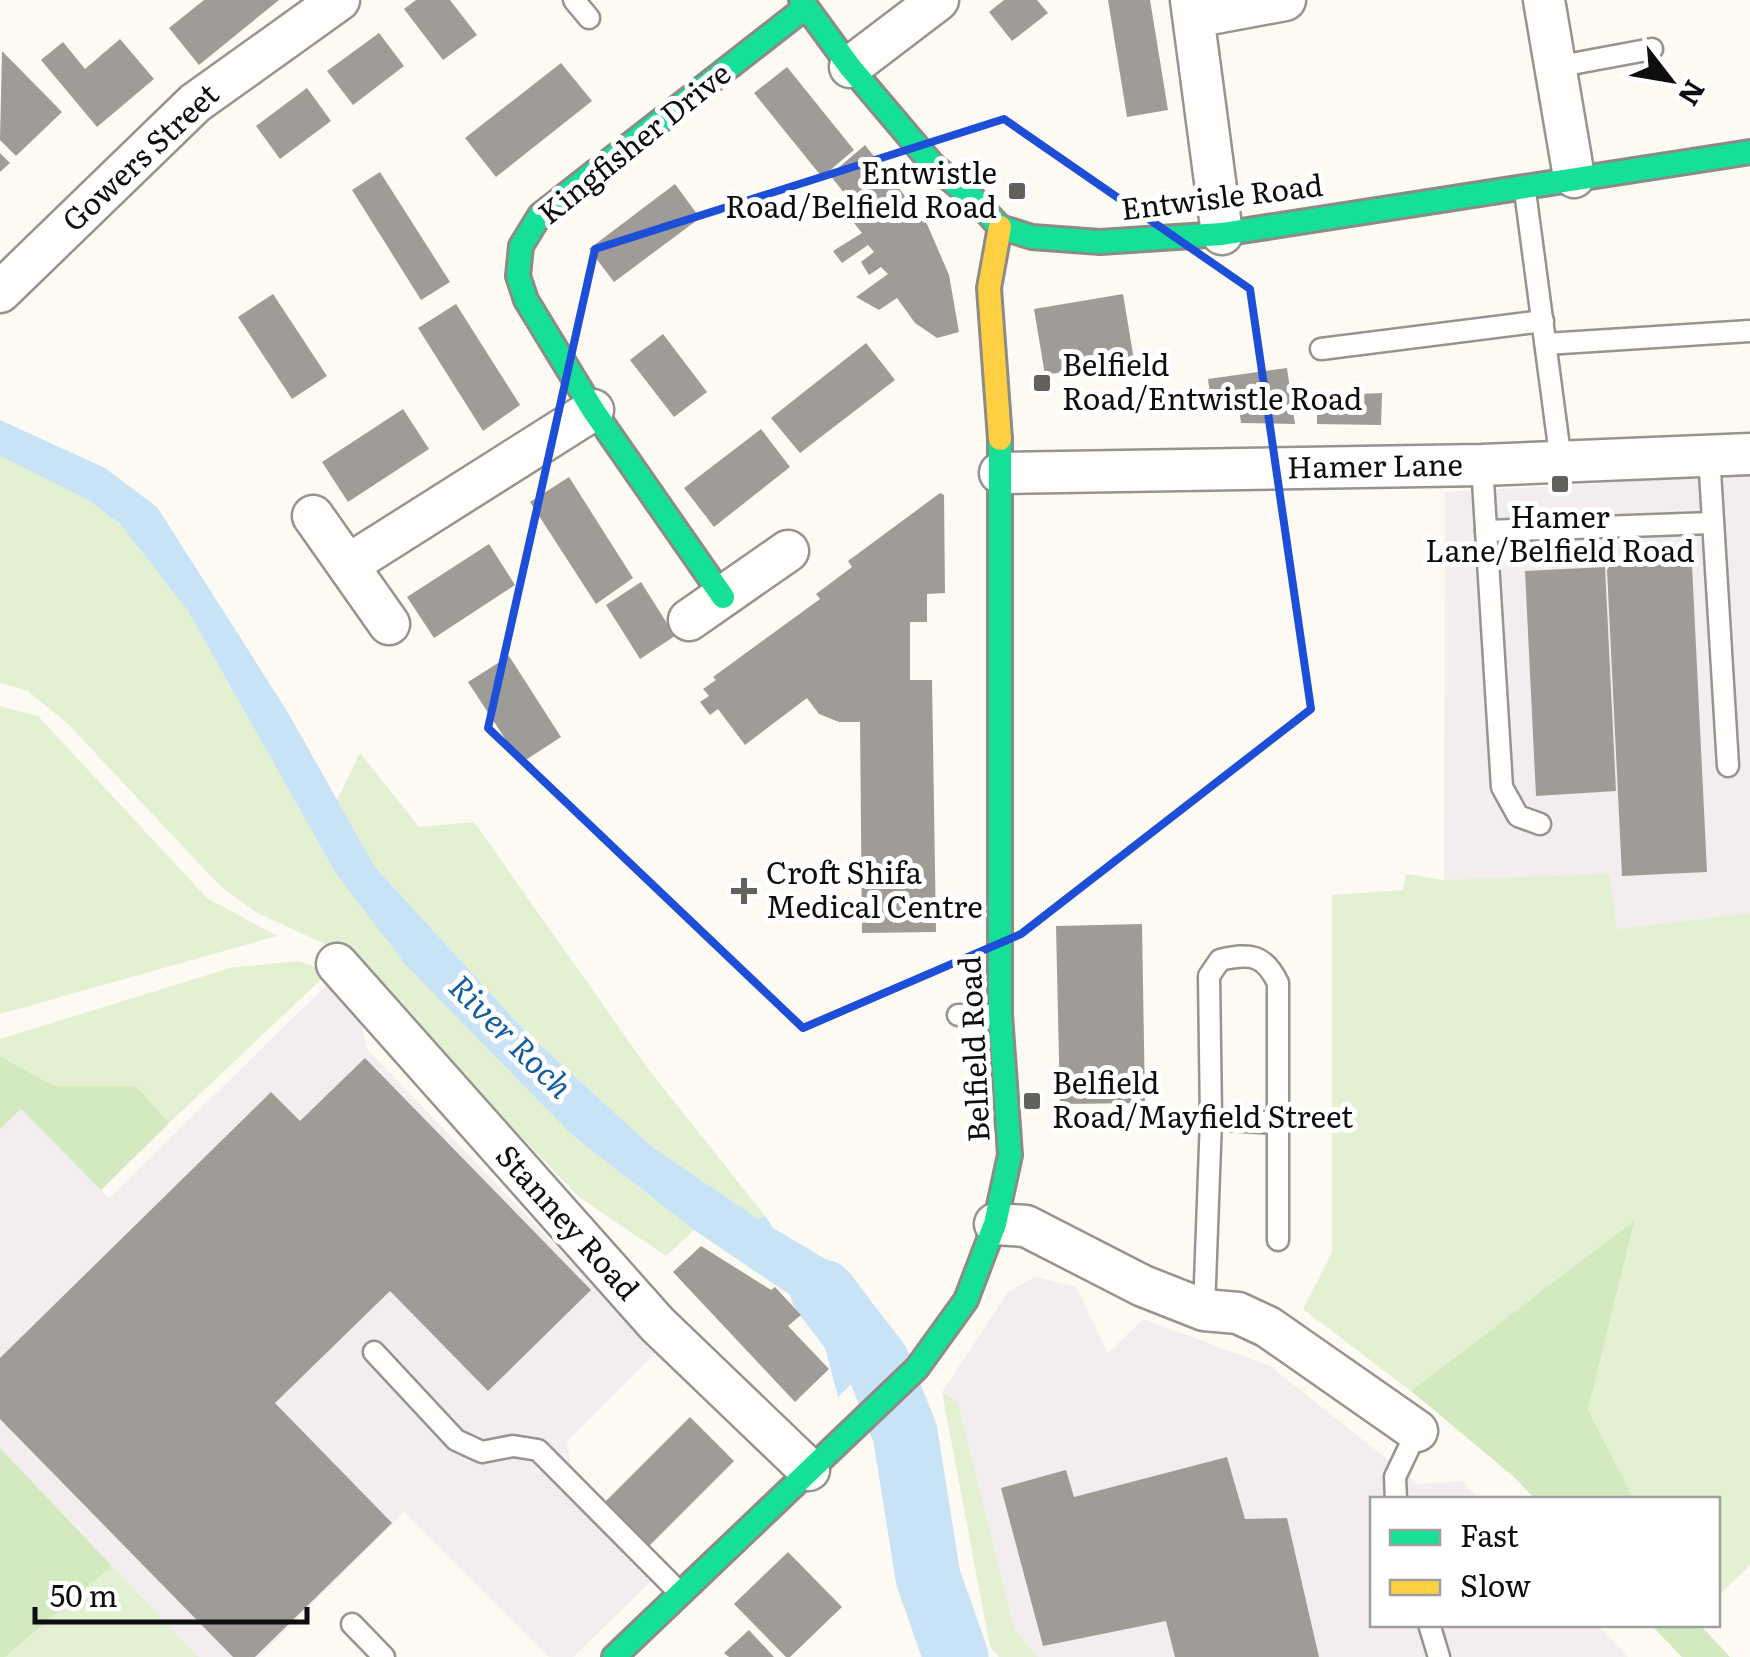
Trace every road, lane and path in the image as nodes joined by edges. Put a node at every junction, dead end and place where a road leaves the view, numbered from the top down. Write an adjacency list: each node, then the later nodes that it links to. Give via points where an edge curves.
1 (339, 0): 17 (street, Gowers Street, via 194,103)
2 (574, 0): 8 (lane)
3 (938, 0): 10 (street)
4 (1285, 0): 7 (street)
5 (1544, 0): 11 (street)
6 (803, 4): 10 (street); 22 (street, Kingfisher Drive, via 540,215 521,246 518,276 526,300)
7 (1192, 8): 16 (street)
8 (588, 18)
9 (1652, 49): 11 (lane)
10 (850, 67): 15 (street, via 934,165)
11 (1555, 67): 13 (street)
12 (1750, 152): 13 (street, Entwisle Road)
13 (1574, 177): 14 (street, Entwisle Road)
14 (1525, 185): 16 (street, Entwisle Road); 18 (lane)
15 (1000, 227): 16 (street, Entwisle Road, via 1032,237 1100,242); 27 (street, Belfield Road, via 989,288)
16 (1222, 234)
17 (0, 292)
18 (1543, 321): 20 (lane); 21 (lane)
19 (1750, 330): 20 (lane)
20 (1546, 344): 25 (lane)
21 (1321, 349)
22 (593, 410): 32 (street); 33 (street, Kingfisher Drive)
23 (1750, 454): 24 (street, Hamer Lane)
24 (1709, 455): 25 (street, Hamer Lane); 29 (lane)
25 (1561, 462): 26 (street, Hamer Lane)
26 (1482, 465): 27 (street, Hamer Lane); 30 (lane)
27 (1000, 474): 40 (street, Belfield Road)
28 (313, 516): 32 (street)
29 (1712, 522): 30 (lane); 36 (lane)
30 (1486, 532): 37 (lane, via 1502,787 1518,816)
31 (788, 551): 33 (street)
32 (348, 566): 35 (street)
33 (723, 597): 34 (street)
34 (689, 620)
35 (389, 624)
36 (1728, 766)
37 (1540, 824)
38 (337, 964): 48 (street, Stanney Road, via 657,1324)
39 (958, 1015): 40 (lane)
40 (1000, 1015): 43 (street, Belfield Road, via 1010,1155)
41 (1211, 1119): 42 (lane); 42 (lane, via 1209,976 1220,960 1258,957 1278,983); 45 (lane)
42 (1278, 1123): 44 (lane)
43 (995, 1224): 45 (street, via 1026,1226); 48 (street, Belfield Road, via 966,1300 917,1368)
44 (1278, 1240)
45 (1204, 1310): 47 (street, via 1238,1312 1268,1326)
46 (374, 1352): 50 (lane, via 456,1440 482,1452 538,1450)
47 (1417, 1430): 49 (lane, via 1394,1476)
48 (809, 1470): 50 (street, Belfield Road)
49 (1396, 1497)
50 (680, 1593): 54 (street, Belfield Road)
51 (352, 1624): 53 (lane)
52 (1431, 1627): 55 (lane)
53 (384, 1657)
54 (614, 1657)
55 (1440, 1657)

